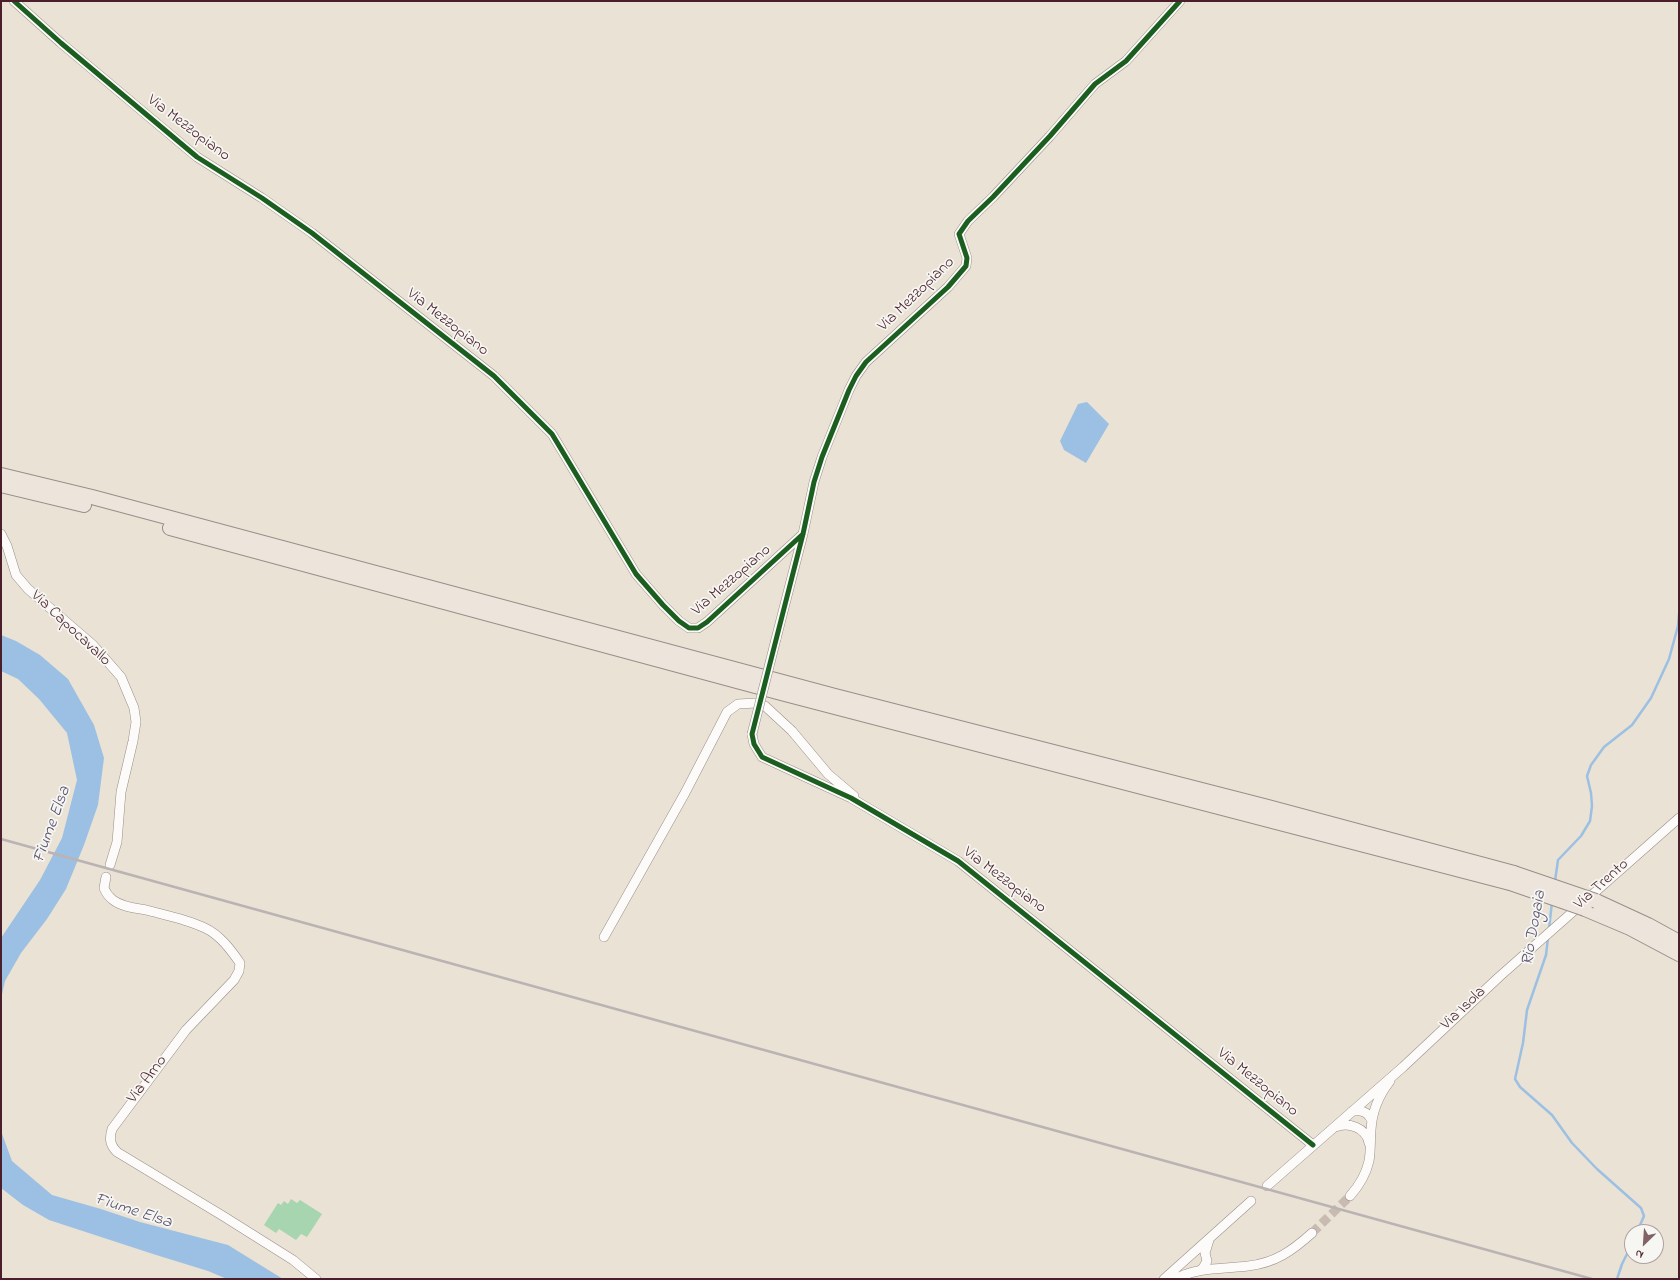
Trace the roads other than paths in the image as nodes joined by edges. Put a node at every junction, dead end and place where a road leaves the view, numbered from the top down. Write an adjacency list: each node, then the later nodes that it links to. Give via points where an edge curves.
1 (14, 1): 5 (street, Via Mezzopiano, via 197,157 312,233 494,376 552,434 636,574 663,605 689,628 698,628 707,622)
2 (1180, 1): 5 (street, Via Mezzopiano, via 1126,61 1095,84 968,220 959,234 967,258 966,266 943,292 866,362 856,376 822,457)
3 (4, 481): 10 (highway, bridge, via 107,501 835,696 1268,807 1512,878)
4 (1, 534): 8 (street, Via Capocavallo, via 16,575 28,589 93,645 121,677 134,708 136,722 121,792 117,842)
5 (803, 534): 6 (street, Via Mezzopiano, bridge, via 752,734 754,744 762,757)
6 (869, 808): 11 (street, via 828,774 792,731 765,706 756,703 738,704 727,712); 20 (street, Via Mezzopiano, via 958,861)
7 (1679, 818): 13 (street, Via Trento)
8 (110, 865)
9 (106, 877): 29 (street, Via Arno, via 104,888 114,901 205,928 216,934 240,963 234,980 186,1030 112,1129 110,1140 113,1148 293,1260)
10 (1590, 905): 12 (highway, via 1648,925); 14 (highway)
11 (604, 937)
12 (1679, 942)
13 (1526, 953): 15 (street, Via Isola)
14 (1679, 954)
15 (1403, 1067): 16 (street, Via Isola); 17 (street, Via Isola, via 1378,1100)
16 (1349, 1114): 17 (street, via 1364,1111); 18 (street, via 1345,1121); 19 (street, Via Isola)
17 (1372, 1121): 18 (street, Via Isola, via 1365,1126); 21 (street, Via Isola)
18 (1352, 1126): 19 (street, Via Isola, via 1340,1125); 21 (street, via 1365,1133)
19 (1333, 1128): 20 (street, Via Isola)
20 (1313, 1144): 22 (street, Via Isola)
21 (1370, 1148): 23 (street, Via Isola, via 1364,1176)
22 (1266, 1186)
23 (1350, 1196)
24 (1251, 1201): 26 (street, via 1210,1238)
25 (1312, 1233): 27 (street, via 1296,1248 1282,1256 1266,1262)
26 (1200, 1253): 27 (street, via 1215,1263); 28 (street, via 1206,1265); 28 (street, via 1190,1258 1189,1263); 30 (street)
27 (1231, 1267): 28 (street)
28 (1199, 1271): 31 (street)
29 (316, 1279)
30 (1164, 1279)
31 (1175, 1279)

